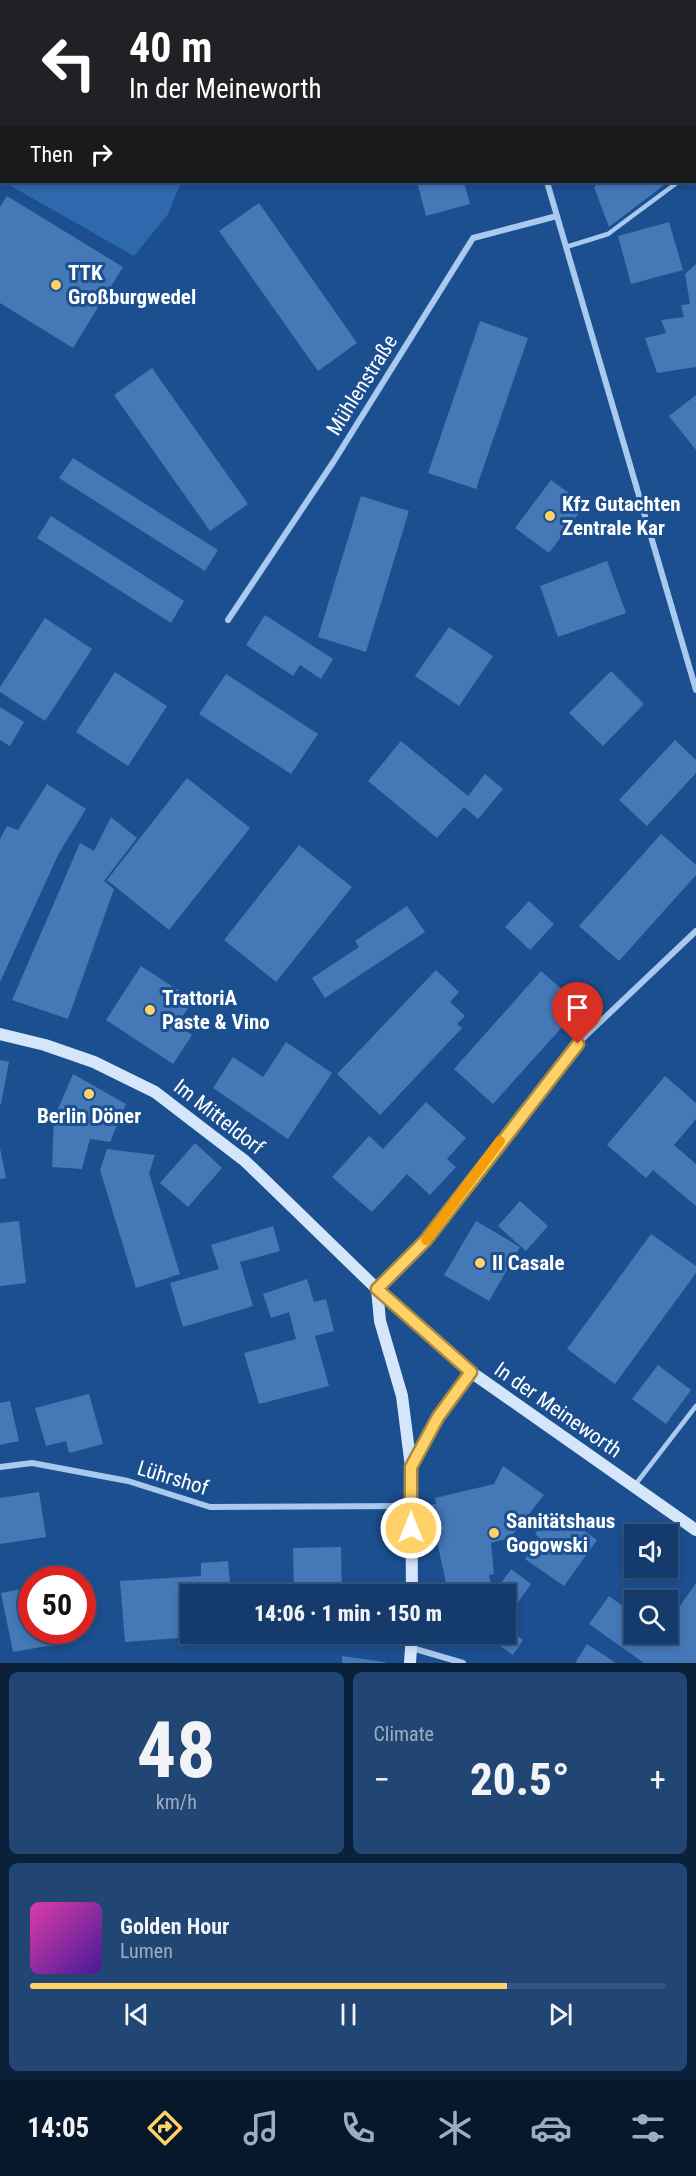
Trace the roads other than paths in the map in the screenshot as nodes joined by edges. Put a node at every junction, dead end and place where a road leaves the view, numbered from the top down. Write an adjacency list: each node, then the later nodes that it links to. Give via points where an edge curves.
1 (547, 183): 3 (street)
2 (677, 183): 4 (lane, via 608,234)
3 (557, 216): 4 (street); 5 (street, Mühlenstraße, via 473,238 334,461)
4 (566, 247): 6 (street)
5 (228, 620)
6 (696, 690)
7 (696, 931): 9 (street, via 578,1044 426,1240)
8 (0, 1034): 9 (main road, Im Mitteldorf, via 94,1062 155,1092 245,1161)
9 (377, 1289): 10 (main road, In der Meineworth); 13 (main road, via 380,1321 402,1396)
10 (471, 1372): 13 (main road, via 438,1417); 14 (main road, In der Meineworth)
11 (696, 1406): 14 (lane)
12 (0, 1467): 15 (street, Lührshof, via 32,1463 128,1481 210,1507)
13 (411, 1467): 15 (main road)
14 (633, 1487): 16 (main road, In der Meineworth)
15 (411, 1506): 17 (main road)
16 (696, 1530)
17 (412, 1584)
18 (412, 1644): 19 (main road)
19 (412, 1648): 20 (main road); 21 (street)
20 (410, 1663)
21 (463, 1663)

